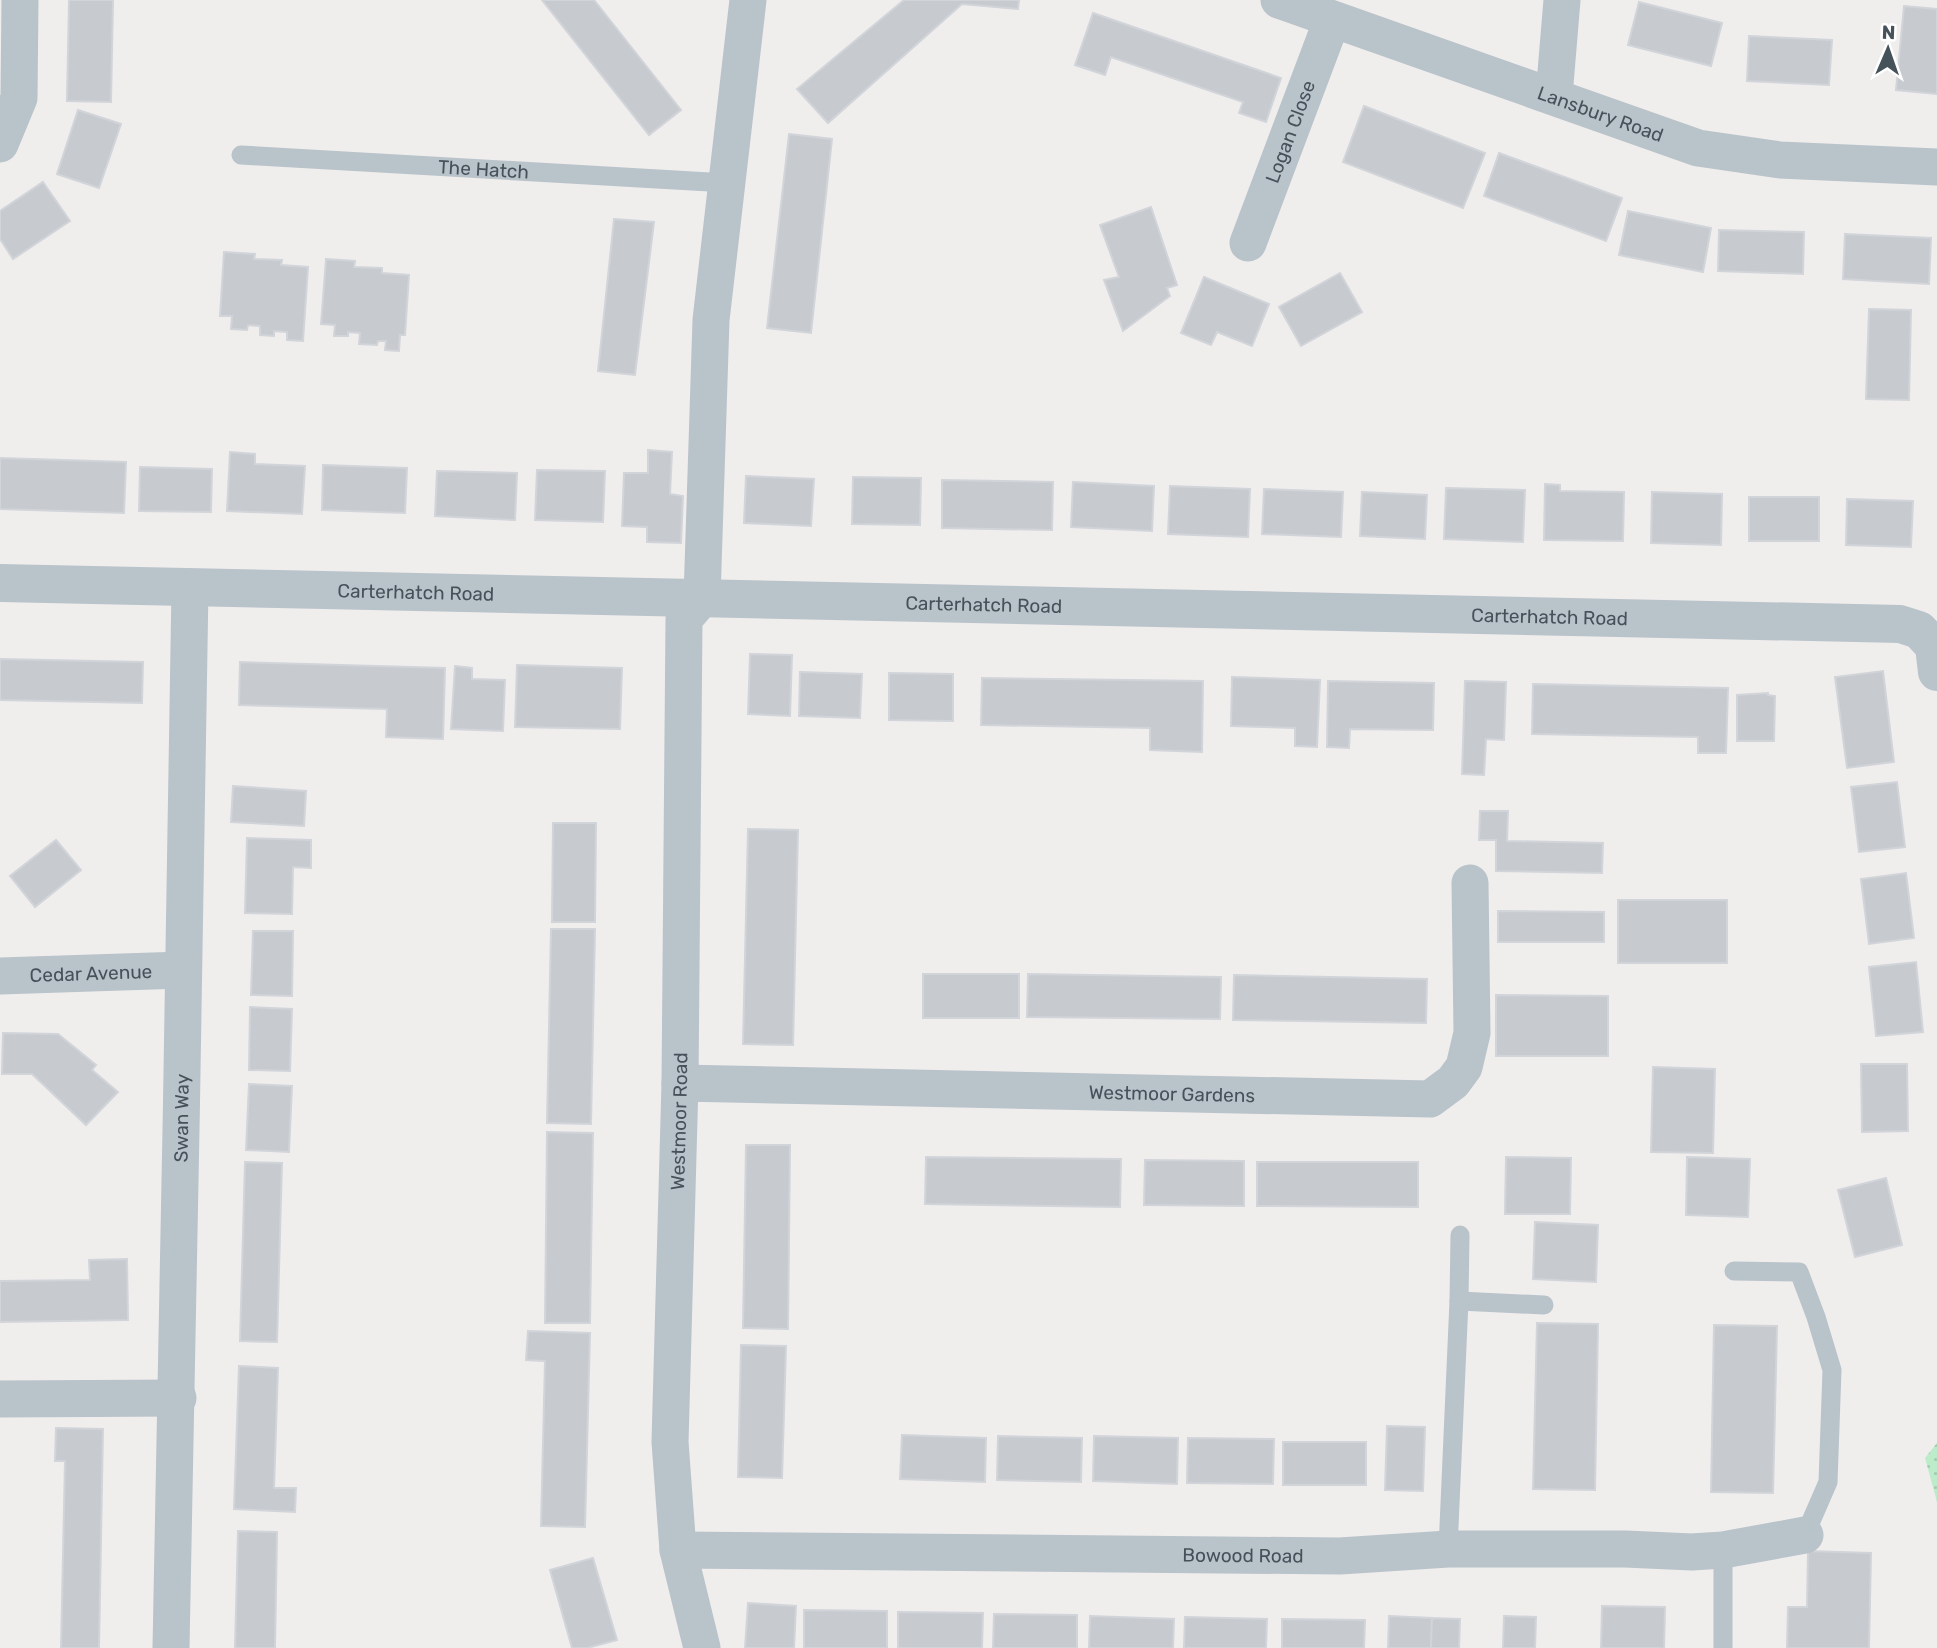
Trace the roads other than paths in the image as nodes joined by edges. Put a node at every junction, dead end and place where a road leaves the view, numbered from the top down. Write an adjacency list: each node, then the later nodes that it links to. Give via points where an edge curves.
1 (20, 0): 7 (street, via 19,98)
2 (748, 0): 10 (street)
3 (1279, 0): 5 (street, Lansbury Road)
4 (1562, 0): 6 (street)
5 (1332, 20): 6 (street, Lansbury Road); 11 (street, Logan Close)
6 (1554, 96): 9 (street, Lansbury Road, via 1698,148 1780,160)
7 (0, 144)
8 (241, 155): 10 (lane, The Hatch)
9 (1937, 167)
10 (727, 183): 14 (street, via 711,320)
11 (1248, 243)
12 (0, 583): 13 (street, Carterhatch Road)
13 (190, 587): 14 (street, Carterhatch Road); 17 (street, Swan Way)
14 (702, 598): 15 (street, Carterhatch Road, via 1900,624 1919,631); 19 (street, Westmoor Road, via 684,620)
15 (1936, 653)
16 (1470, 883): 19 (street, Westmoor Gardens, via 1472,1033 1464,1067 1430,1099)
17 (183, 970): 18 (street, Cedar Avenue); 24 (street, Swan Way)
18 (0, 976)
19 (680, 1083): 28 (street, Westmoor Road, via 670,1443)
20 (1460, 1235): 22 (lane)
21 (1734, 1271): 26 (lane, via 1799,1272 1832,1370 1828,1482)
22 (1459, 1301): 23 (lane); 27 (lane)
23 (1544, 1305)
24 (178, 1398): 25 (street); 30 (street, Swan Way)
25 (0, 1399)
26 (1805, 1535): 29 (street, Bowood Road)
27 (1448, 1549): 28 (street, Bowood Road, via 1340,1556); 29 (street, Bowood Road)
28 (678, 1550): 31 (street, Westmoor Road)
29 (1723, 1550): 32 (lane)
30 (171, 1648)
31 (702, 1648)
32 (1723, 1648)

